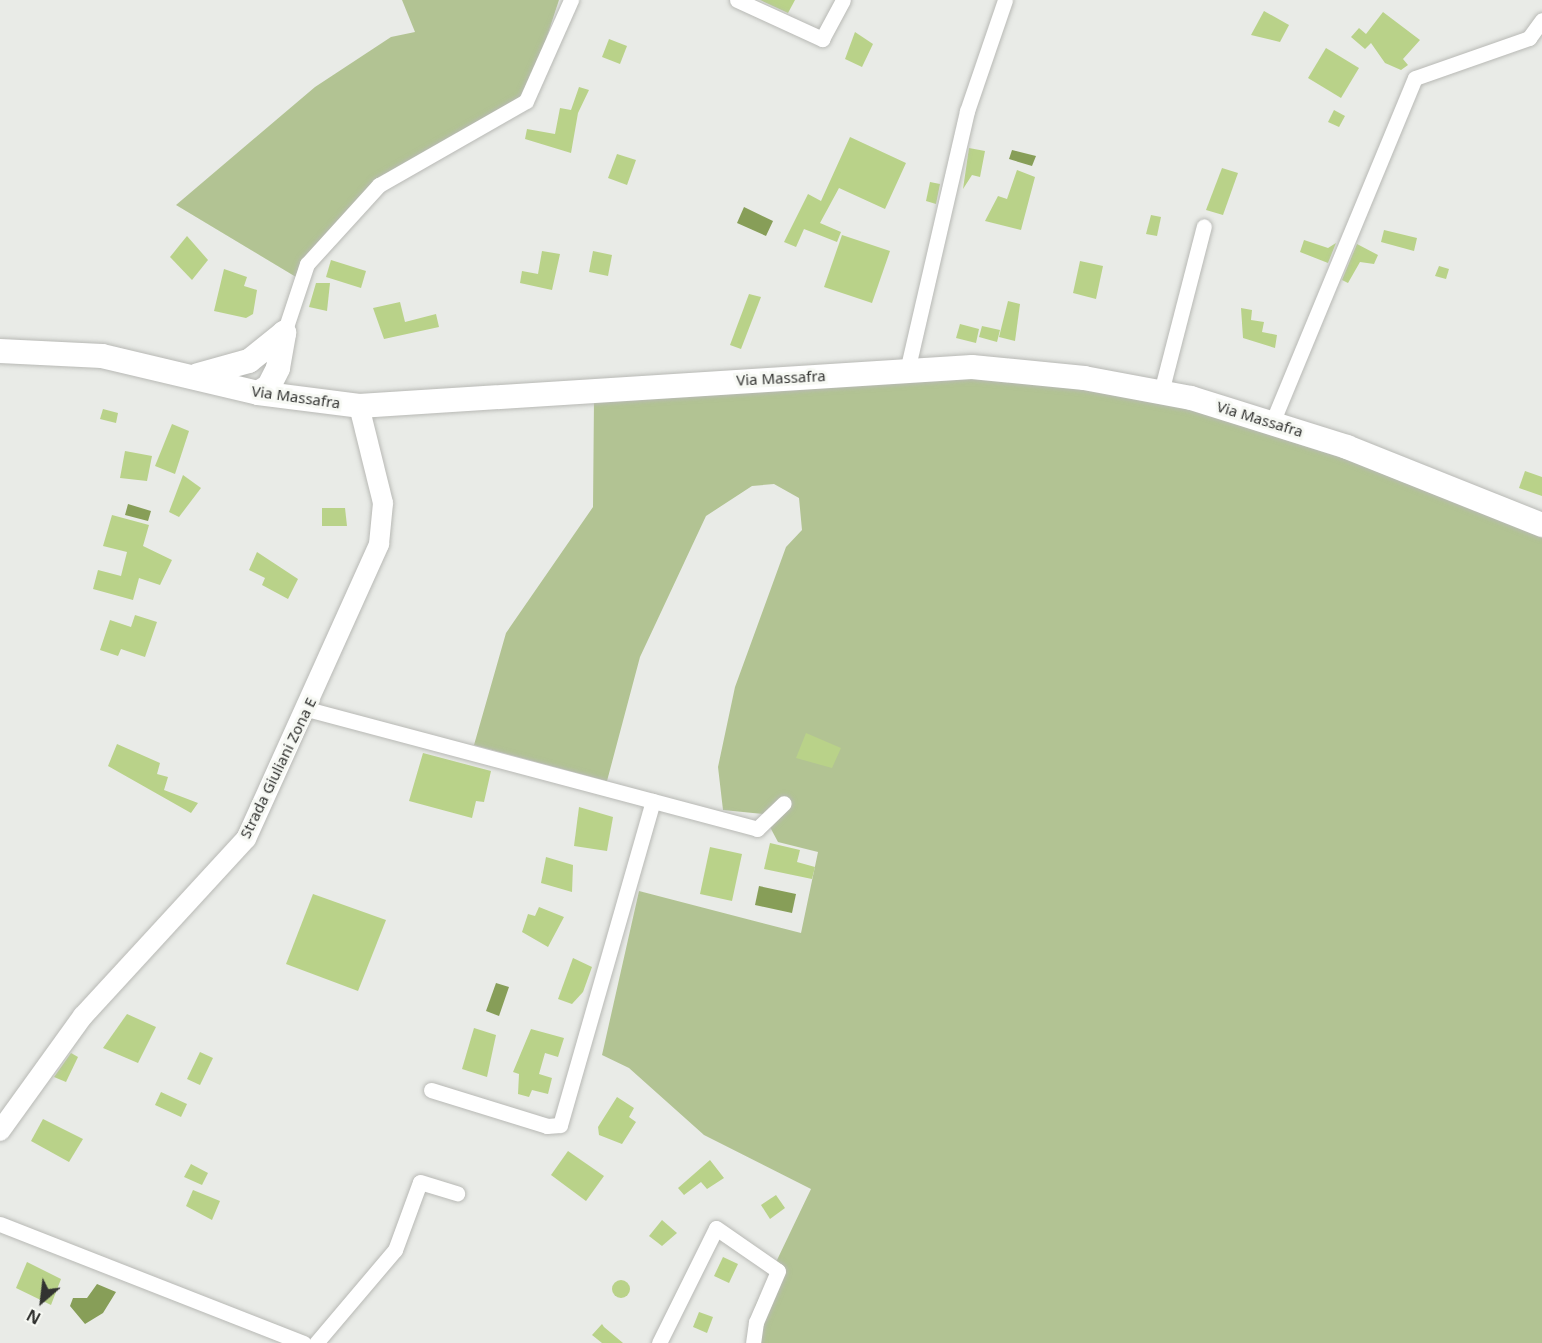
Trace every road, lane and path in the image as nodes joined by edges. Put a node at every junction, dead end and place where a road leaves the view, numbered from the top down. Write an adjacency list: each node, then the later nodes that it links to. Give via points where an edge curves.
1 (571, 0): 7 (street, via 526,101 379,185 308,264)
2 (737, 0): 3 (street, via 822,39)
3 (843, 0)
4 (1005, 0): 9 (street, via 967,111)
5 (1542, 20): 15 (street, via 1529,38 1415,78)
6 (1204, 226): 11 (street)
7 (277, 344): 10 (main road, via 239,365); 12 (main road, via 250,378); 13 (main road)
8 (0, 351): 10 (main road, Via Massafra, via 102,356)
9 (907, 370): 11 (main road, Via Massafra, via 972,367); 14 (main road, Via Massafra)
10 (189, 376): 12 (main road, Via Massafra)
11 (1161, 392): 15 (main road, Via Massafra)
12 (258, 393): 13 (main road, Via Massafra)
13 (313, 401): 14 (main road, Via Massafra)
14 (359, 406): 17 (street, Strada Giuliani Zona E, via 383,503 379,544)
15 (1272, 423): 16 (main road, Via Massafra, via 1347,447)
16 (1542, 525)
17 (307, 709): 18 (street); 21 (street, Strada Giuliani Zona E, via 246,839 83,1016)
18 (653, 801): 19 (street, via 756,829); 20 (street, via 560,1125 547,1126)
19 (784, 803)
20 (431, 1090)
21 (0, 1131)
22 (457, 1193): 25 (street, via 420,1182 395,1250)
23 (0, 1224): 24 (street)
24 (303, 1343)
25 (316, 1343)
26 (658, 1343): 27 (street, via 716,1228 777,1271 756,1322)
27 (753, 1343)

